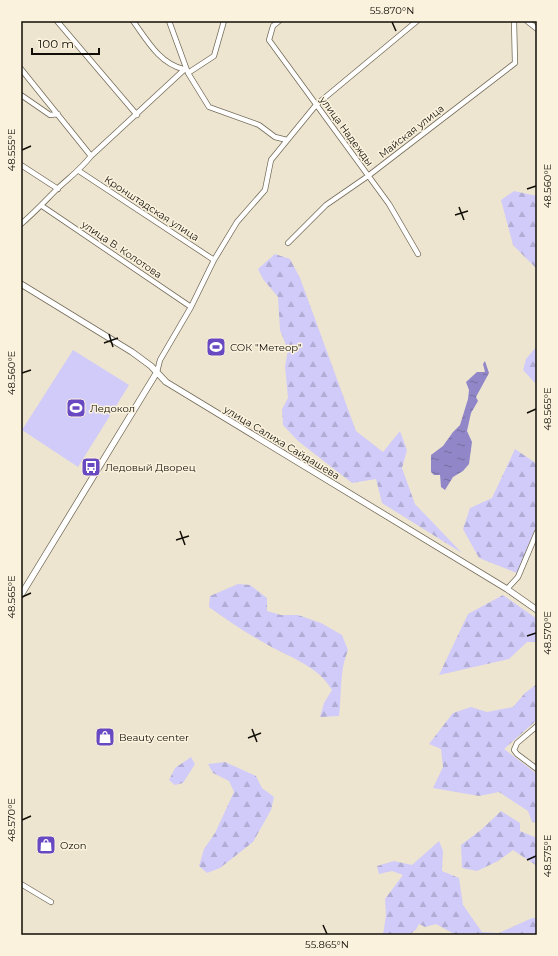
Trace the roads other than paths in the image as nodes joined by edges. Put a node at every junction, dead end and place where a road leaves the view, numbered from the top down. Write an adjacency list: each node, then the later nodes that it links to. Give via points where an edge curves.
1 (57, 21): 15 (street)
2 (133, 21): 11 (street, via 163,60)
3 (169, 21): 11 (street)
4 (224, 21): 11 (street, via 214,56)
5 (279, 21): 13 (street, улица Надежды, via 273,26 269,40)
6 (417, 21): 13 (street)
7 (514, 21): 20 (street, Майская улица, via 515,63)
8 (527, 21): 9 (street)
9 (537, 30)
10 (21, 69): 14 (street)
11 (186, 70): 15 (street); 16 (street, via 209,107 259,125 275,138)
12 (21, 95): 14 (street, via 50,115)
13 (316, 105): 16 (street); 20 (street, улица Надежды)
14 (58, 114): 17 (street)
15 (136, 115): 17 (street)
16 (287, 140): 26 (street, via 271,160 265,190 237,222)
17 (92, 156): 19 (street)
18 (21, 166): 21 (street)
19 (79, 171): 21 (street); 26 (street, Кронштадская улица)
20 (368, 176): 24 (street, Майская улица, via 326,204); 25 (street, улица Надежды, via 389,204)
21 (58, 189): 22 (street)
22 (42, 206): 23 (street); 28 (street, улица В. Колотова)
23 (21, 224)
24 (288, 243)
25 (418, 254)
26 (214, 260): 28 (street)
27 (21, 284): 29 (street, улица Салиха Сайдашева, via 132,352)
28 (191, 306): 29 (street, via 160,360)
29 (157, 372): 31 (street, улица Салиха Сайдашева, via 166,382); 32 (street)
30 (537, 532): 31 (street, via 518,577)
31 (507, 589): 33 (street, улица Салиха Сайдашева)
32 (21, 595)
33 (537, 610)
34 (537, 726): 35 (street, via 514,748 516,754)
35 (537, 769)
36 (21, 884): 37 (street)
37 (51, 902)

